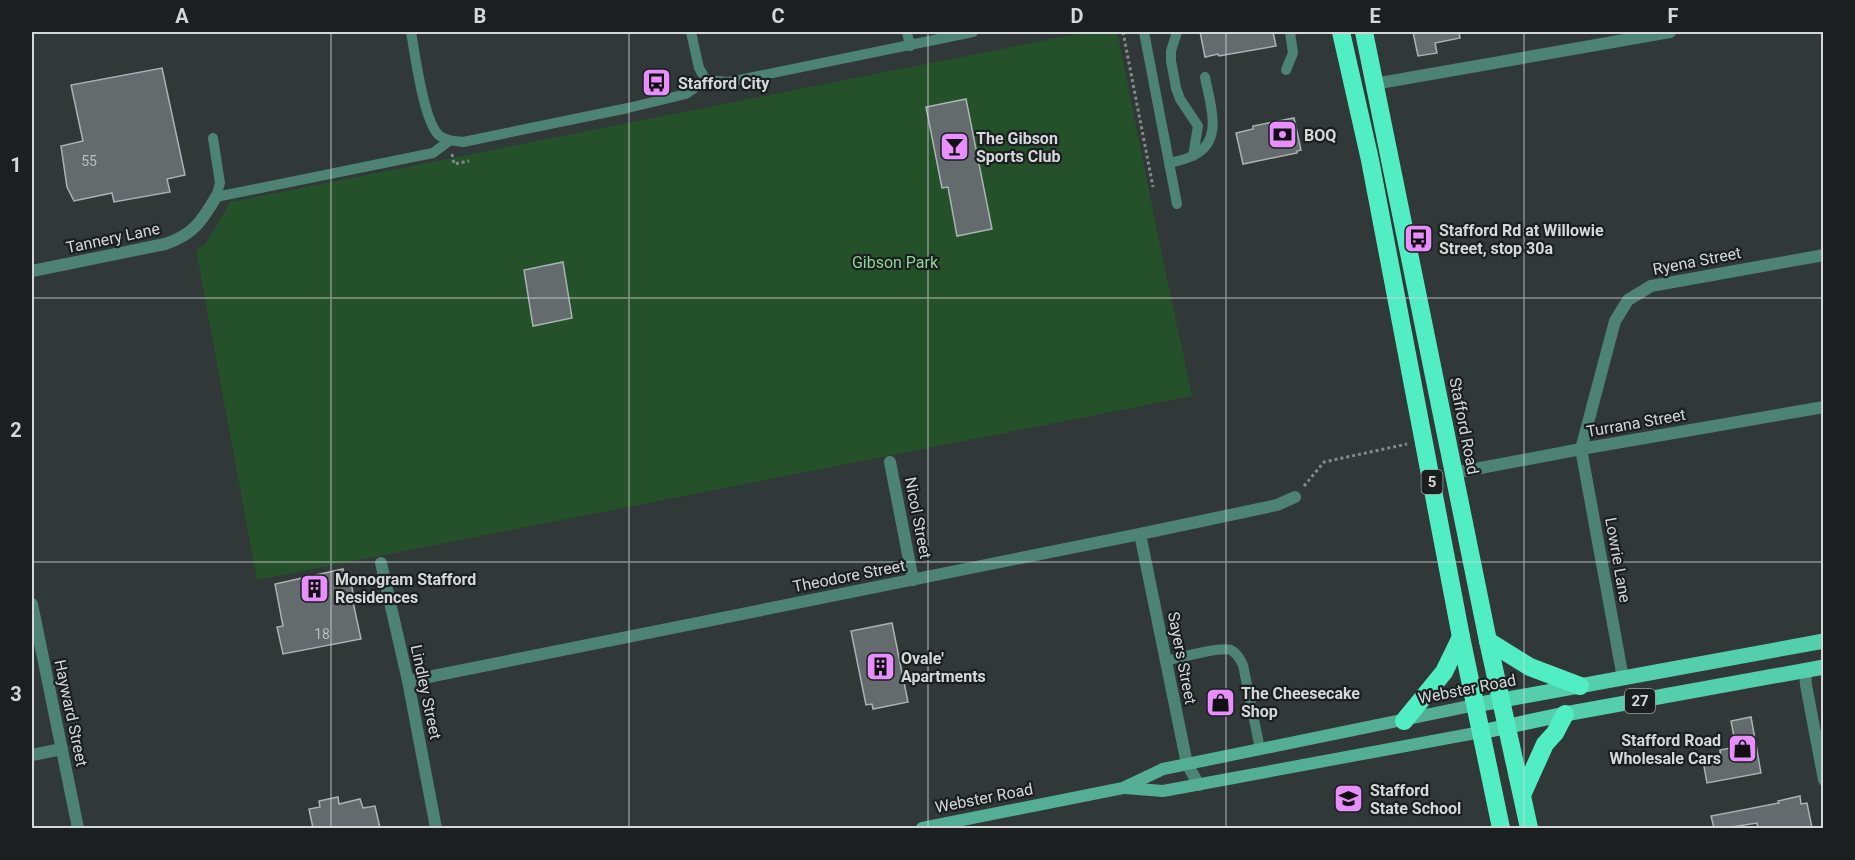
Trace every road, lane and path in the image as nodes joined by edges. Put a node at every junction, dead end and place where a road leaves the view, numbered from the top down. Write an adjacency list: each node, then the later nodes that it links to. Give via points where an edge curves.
1 (411, 32): 19 (lane, via 428,119 438,135)
2 (691, 32): 16 (lane, via 699,68)
3 (907, 32): 13 (lane)
4 (973, 32): 13 (lane)
5 (1123, 32): 22 (path)
6 (1144, 32): 21 (lane)
7 (1177, 32): 20 (lane, via 1171,61 1180,99 1198,126)
8 (1290, 32): 14 (lane, via 1293,53)
9 (1341, 32): 37 (highway, 5, via 1370,159)
10 (1364, 32): 17 (highway, Stafford Road / 5)
11 (1670, 32): 12 (street)
12 (1626, 35): 17 (street)
13 (910, 46): 16 (lane, via 729,82)
14 (1286, 70)
15 (1205, 77): 20 (lane, via 1213,133 1206,146)
16 (706, 80): 19 (lane, via 686,94 628,108 463,142)
17 (1374, 84): 31 (highway, Stafford Road / 5)
18 (213, 138): 23 (lane, via 220,183)
19 (449, 141): 23 (lane, via 433,153)
20 (1193, 156): 21 (lane)
21 (1169, 163): 24 (lane)
22 (1153, 187)
23 (216, 197): 26 (street, Tannery Lane, via 193,231 178,240)
24 (1177, 204)
25 (1824, 255): 29 (street, Ryena Street, via 1651,286 1628,300 1616,321)
26 (32, 272)
27 (1824, 407): 29 (street, Turrana Street)
28 (1409, 444): 32 (path, via 1324,462)
29 (1581, 449): 31 (street, Turrana Street); 43 (street, Lowrie Lane)
30 (890, 462): 35 (street, Nicol Street)
31 (1454, 472): 38 (highway, Stafford Road / 5)
32 (1295, 496): 33 (street, Theodore Street, via 1277,505)
33 (1140, 534): 35 (street, Theodore Street); 40 (street, Sayers Street)
34 (381, 563): 44 (street, Lindley Street)
35 (913, 580): 44 (street, Theodore Street)
36 (32, 604): 52 (street, Hayward Street)
37 (1461, 636): 47 (highway, 5); 49 (highway, via 1444,672)
38 (1488, 641): 45 (highway, via 1530,667); 46 (highway, Stafford Road / 5)
39 (1824, 641): 43 (main road, Webster Road / 27)
40 (1166, 661): 53 (lane, via 1221,649 1236,654 1243,664); 55 (street, Sayers Street)
41 (1824, 667): 42 (main road, Webster Road / 27)
42 (1805, 670): 48 (main road, Webster Road / 27); 56 (street)
43 (1623, 678): 45 (main road, Webster Road / 27)
44 (408, 681): 61 (street, Lindley Street)
45 (1580, 686): 46 (main road, Webster Road / 27)
46 (1501, 700): 47 (main road, Webster Road / 27); 50 (highway, Stafford Road / 5)
47 (1475, 705): 49 (main road, Webster Road); 51 (highway, 5)
48 (1565, 714): 50 (main road, Webster Road / 27); 59 (highway, via 1545,744)
49 (1404, 721): 53 (main road, Webster Road)
50 (1507, 726): 51 (main road, Webster Road / 27); 59 (highway, Stafford Road / 5)
51 (1481, 732): 57 (main road, Webster Road); 63 (highway, 5)
52 (62, 749): 54 (street); 60 (street, Hayward Street)
53 (1260, 749): 55 (main road, Webster Road)
54 (32, 755)
55 (1187, 764): 57 (street, Sayers Street); 58 (main road, Webster Road, via 1163,769)
56 (1824, 780)
57 (1199, 785): 58 (main road, Webster Road, via 1163,791)
58 (1123, 788): 62 (main road, Webster Road)
59 (1522, 795): 64 (highway, Stafford Road / 5)
60 (78, 828)
61 (436, 828)
62 (922, 828)
63 (1501, 828)
64 (1529, 828)

